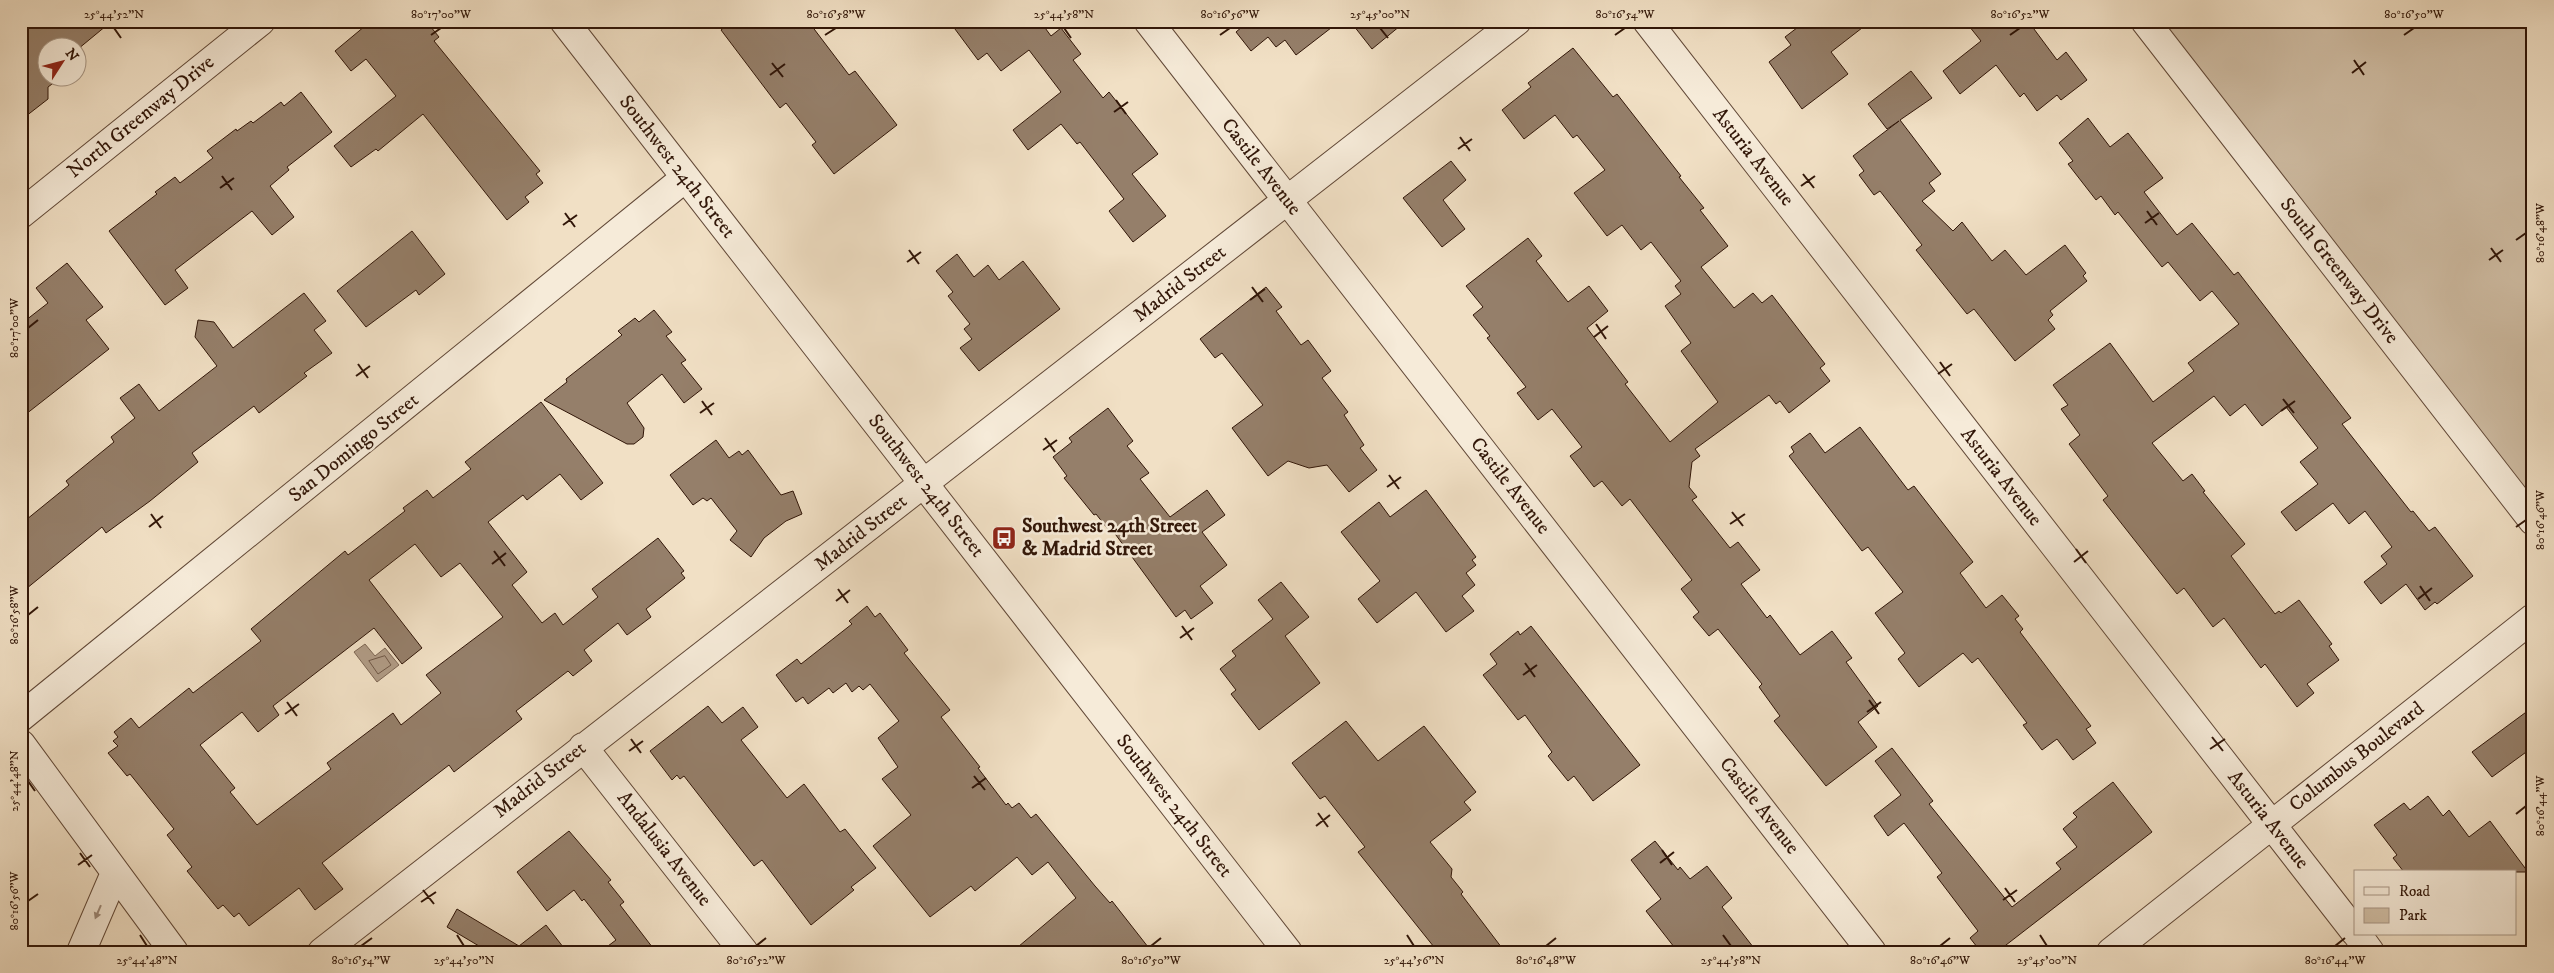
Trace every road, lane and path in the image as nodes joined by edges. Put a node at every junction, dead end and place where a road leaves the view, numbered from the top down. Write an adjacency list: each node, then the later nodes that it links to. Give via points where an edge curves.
1 (261, 21): 9 (street, North Greenway Drive)
2 (564, 21): 7 (street, Southwest 24th Street)
3 (1148, 21): 8 (street, Castile Avenue)
4 (1517, 21): 8 (street, Madrid Street)
5 (1647, 21): 16 (street, Asturia Avenue)
6 (2145, 21): 11 (street, South Greenway Drive)
7 (686, 178): 10 (street, Southwest 24th Street); 13 (street, San Domingo Street)
8 (1287, 201): 10 (street, Madrid Street); 25 (street, Castile Avenue)
9 (21, 214)
10 (924, 485): 15 (street, Madrid Street); 24 (street, Southwest 24th Street)
11 (2533, 521)
12 (2533, 618): 16 (street, Columbus Boulevard)
13 (21, 717)
14 (21, 744): 17 (street)
15 (583, 747): 22 (street, Madrid Street); 23 (street, Andalusia Avenue)
16 (2272, 825): 18 (street, Asturia Avenue); 26 (street, Columbus Boulevard)
17 (115, 873): 20 (street, one-way to 20); 21 (street)
18 (2354, 930)
19 (2358, 936): 27 (street, Asturia Avenue)
20 (81, 952)
21 (174, 952)
22 (322, 952)
23 (744, 952)
24 (1288, 952)
25 (1872, 952)
26 (2111, 952)
27 (2370, 952)

